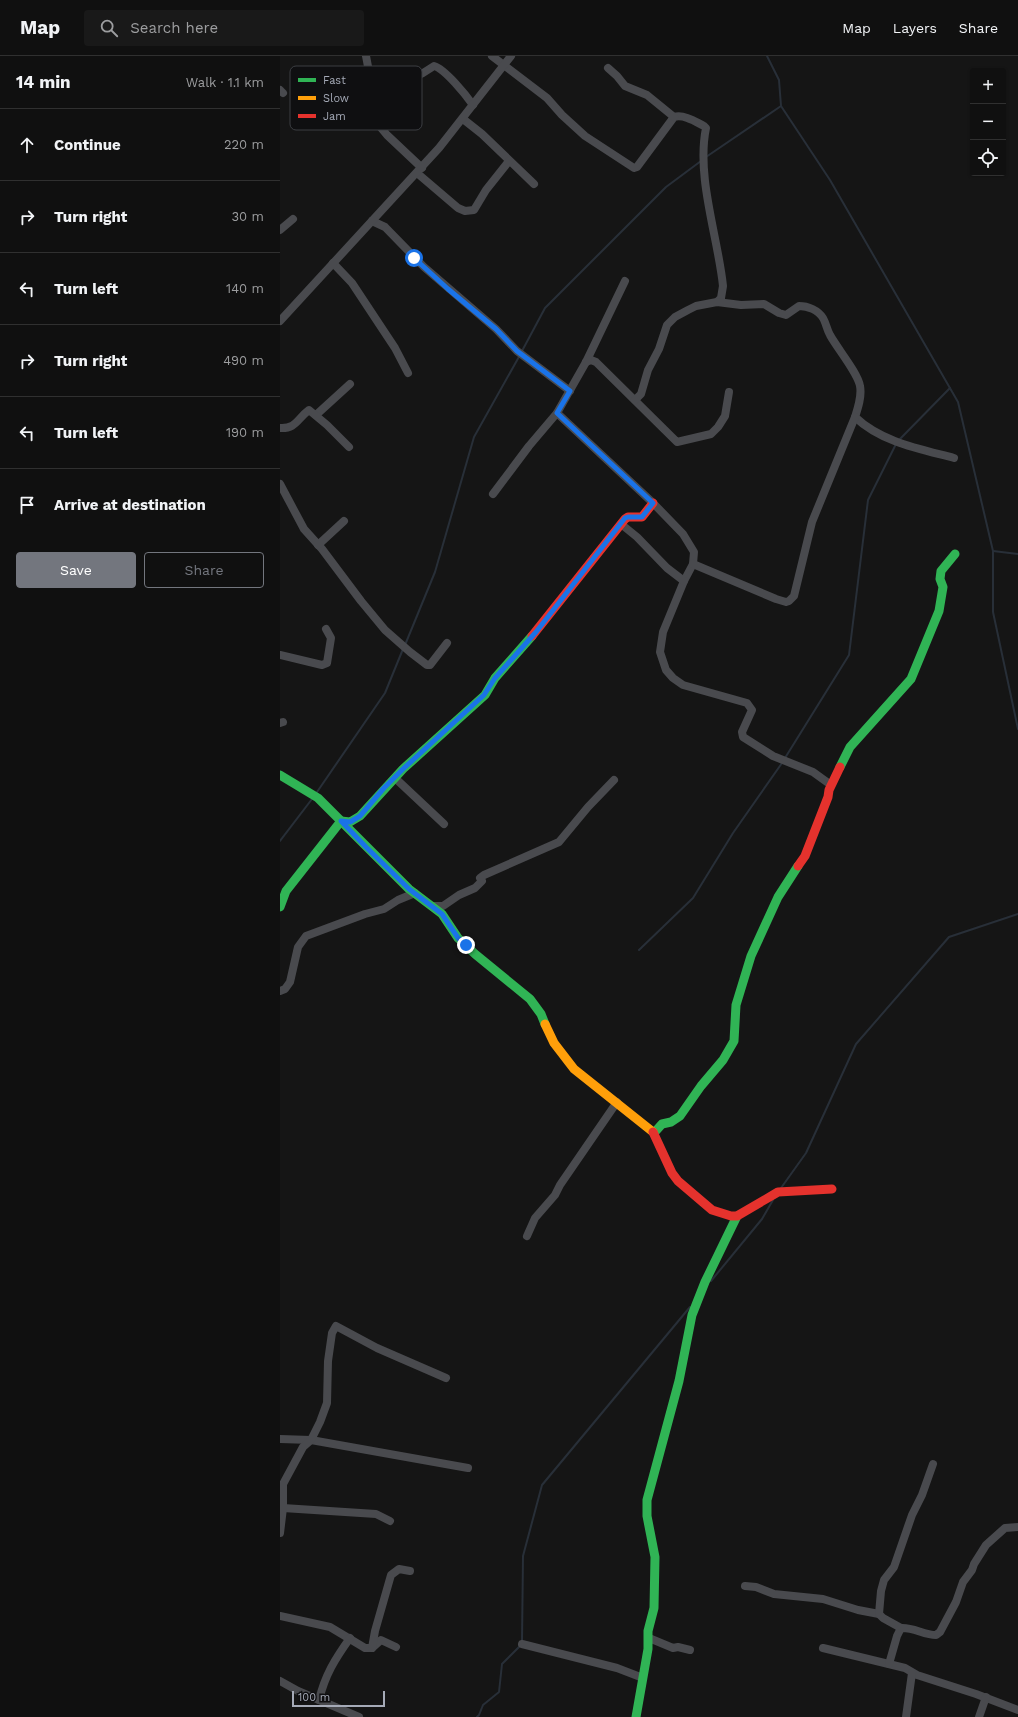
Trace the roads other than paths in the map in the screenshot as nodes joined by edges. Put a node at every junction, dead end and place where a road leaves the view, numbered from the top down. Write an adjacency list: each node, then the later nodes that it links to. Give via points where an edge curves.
1 (366, 56): 4 (street)
2 (492, 56): 5 (street)
3 (511, 56): 5 (street)
4 (368, 66)
5 (504, 66): 8 (street); 9 (street, via 547,98 585,136 634,168)
6 (608, 68): 9 (street, via 625,86 647,95)
7 (422, 72): 8 (street, via 434,66 441,70)
8 (473, 105): 10 (street)
9 (674, 117): 20 (street, via 684,117 706,128 706,184 723,286 721,298)
10 (463, 119): 12 (street); 13 (street)
11 (382, 130): 13 (street)
12 (509, 161): 13 (street, via 471,211 458,208); 14 (street)
13 (419, 170): 16 (street)
14 (534, 184)
15 (293, 219): 17 (street)
16 (372, 221): 18 (street); 25 (street, via 385,227 424,267 496,329 517,351)
17 (280, 230)
18 (333, 263): 21 (street); 23 (street, via 352,283)
19 (625, 281): 22 (street)
20 (717, 302): 27 (street, via 696,306 671,320 648,370 641,394); 30 (street, via 764,304 786,315 799,306 808,306 815,310 823,318 829,334 857,377 860,387)
21 (280, 321)
22 (586, 362): 25 (street); 27 (street, via 596,362)
23 (408, 372)
24 (350, 384): 29 (street)
25 (570, 391): 28 (street)
26 (729, 392): 27 (street, via 724,416 718,427 711,434 681,442 677,442)
27 (635, 400)
28 (557, 413): 35 (street); 36 (street)
29 (316, 415): 31 (street, via 309,410 292,427); 32 (street)
30 (855, 417): 33 (street, via 872,430 897,442); 41 (street, via 812,522 794,596 790,601 759,593)
31 (280, 428)
32 (349, 447)
33 (954, 458)
34 (280, 484): 39 (street, via 297,518)
35 (493, 494)
36 (653, 503): 38 (street, via 642,517 628,517); 41 (street, via 689,543 694,552)
37 (344, 521): 39 (street)
38 (621, 524): 42 (street); 47 (street, via 536,632 495,678 484,695)
39 (318, 545): 44 (street, via 385,630 427,665 430,665)
40 (955, 554): 49 (street, via 942,571 940,579 943,587 939,611 911,679 850,747)
41 (693, 564): 42 (street)
42 (684, 581): 49 (street, via 662,637 660,652 666,670 683,685 748,703 752,710 742,732 743,737 773,756 813,772)
43 (326, 629): 45 (street, via 331,638 327,663 322,665)
44 (447, 643)
45 (280, 655)
46 (280, 775): 50 (street, via 318,798)
47 (394, 778): 50 (street, via 360,816 350,822); 51 (street)
48 (614, 780): 53 (street, via 559,842 484,875 475,888 443,906)
49 (831, 785): 57 (street, via 805,856 778,897 751,956 736,1005 734,1041 724,1060 701,1086 680,1116 662,1124)
50 (341, 821): 52 (street); 54 (street, via 286,892)
51 (444, 824)
52 (415, 893): 53 (street); 55 (street, via 384,909 306,936 298,947 290,982 285,990)
53 (433, 906): 56 (street, via 442,914 458,938 530,999 541,1014 554,1043 574,1069)
54 (280, 907)
55 (280, 991)
56 (617, 1102): 57 (street); 60 (street, via 556,1194 535,1218)
57 (654, 1133): 59 (street, via 678,1181 712,1210)
58 (832, 1189): 59 (street, via 778,1192)
59 (737, 1216): 76 (street, via 692,1315 679,1381 647,1500 647,1516 655,1557 654,1608 648,1631)
60 (527, 1236)
61 (446, 1378): 63 (street, via 377,1348 336,1326 332,1333 328,1361 327,1403)
62 (280, 1439): 63 (street)
63 (311, 1440): 65 (street); 66 (street, via 303,1447 282,1484)
64 (933, 1464): 72 (street, via 894,1567 884,1580)
65 (468, 1468)
66 (283, 1508): 67 (street, via 376,1514); 69 (street)
67 (390, 1521)
68 (1018, 1527): 74 (street, via 1005,1528 986,1545 963,1582 950,1614 936,1635)
69 (280, 1533)
70 (410, 1571): 79 (street, via 399,1569 391,1575)
71 (745, 1586): 72 (street, via 774,1594 823,1599)
72 (879, 1614): 74 (street)
73 (280, 1616): 75 (street, via 330,1627)
74 (902, 1628): 82 (street)
75 (350, 1638): 79 (street, via 365,1648); 87 (street, via 333,1661 322,1684)
76 (649, 1638): 81 (street, via 673,1648); 84 (street)
77 (522, 1644): 84 (street, via 617,1668)
78 (396, 1647): 79 (street, via 381,1640)
79 (372, 1648)
80 (823, 1648): 82 (street)
81 (690, 1650)
82 (889, 1664): 83 (street, via 906,1668)
83 (912, 1673): 86 (street); 91 (street)
84 (642, 1678): 90 (street)
85 (280, 1681): 87 (street)
86 (986, 1697): 88 (street); 92 (street)
87 (319, 1700): 89 (street)
88 (1018, 1710)
89 (359, 1717)
90 (636, 1717)
91 (906, 1717)
92 (979, 1717)

